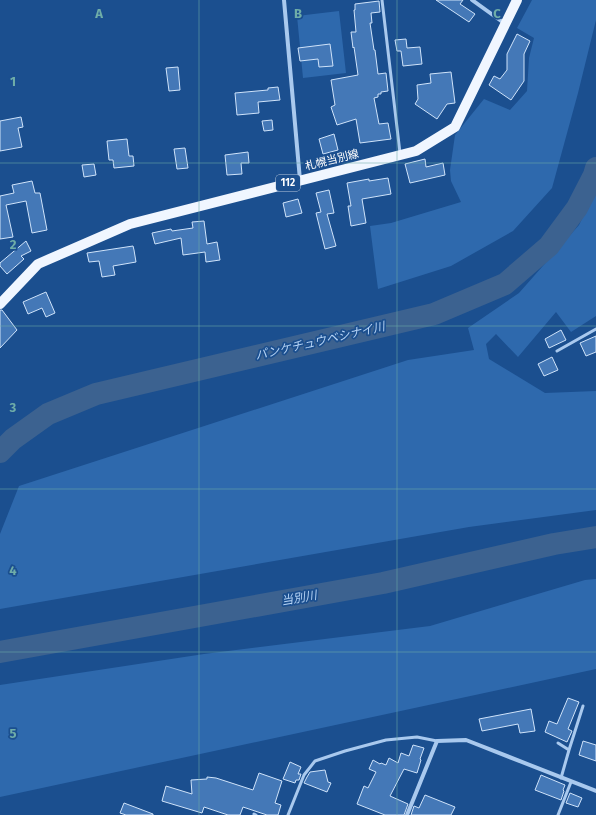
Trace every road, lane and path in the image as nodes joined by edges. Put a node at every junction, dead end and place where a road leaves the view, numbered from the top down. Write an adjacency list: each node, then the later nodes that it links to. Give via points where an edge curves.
1 (284, 0): 7 (street)
2 (382, 0): 6 (lane)
3 (472, 0): 5 (street)
4 (517, 0): 5 (main road, 札幌当別線 / 112)
5 (506, 24): 6 (main road, 札幌当別線 / 112, via 454,127 416,151)
6 (401, 154): 7 (main road, 札幌当別線 / 112)
7 (300, 180): 8 (main road, 札幌当別線 / 112, via 130,224 38,264)
8 (0, 304)
9 (596, 329): 10 (lane)
10 (557, 351)
11 (583, 706): 14 (lane)
12 (436, 741): 15 (street, via 466,740); 18 (lane, via 417,737 386,740 315,761 304,775); 19 (street)
13 (558, 742): 14 (lane)
14 (569, 750): 15 (lane)
15 (561, 778): 16 (street)
16 (571, 782): 17 (street); 20 (lane)
17 (596, 791)
18 (288, 815)
19 (407, 815)
20 (558, 815)

